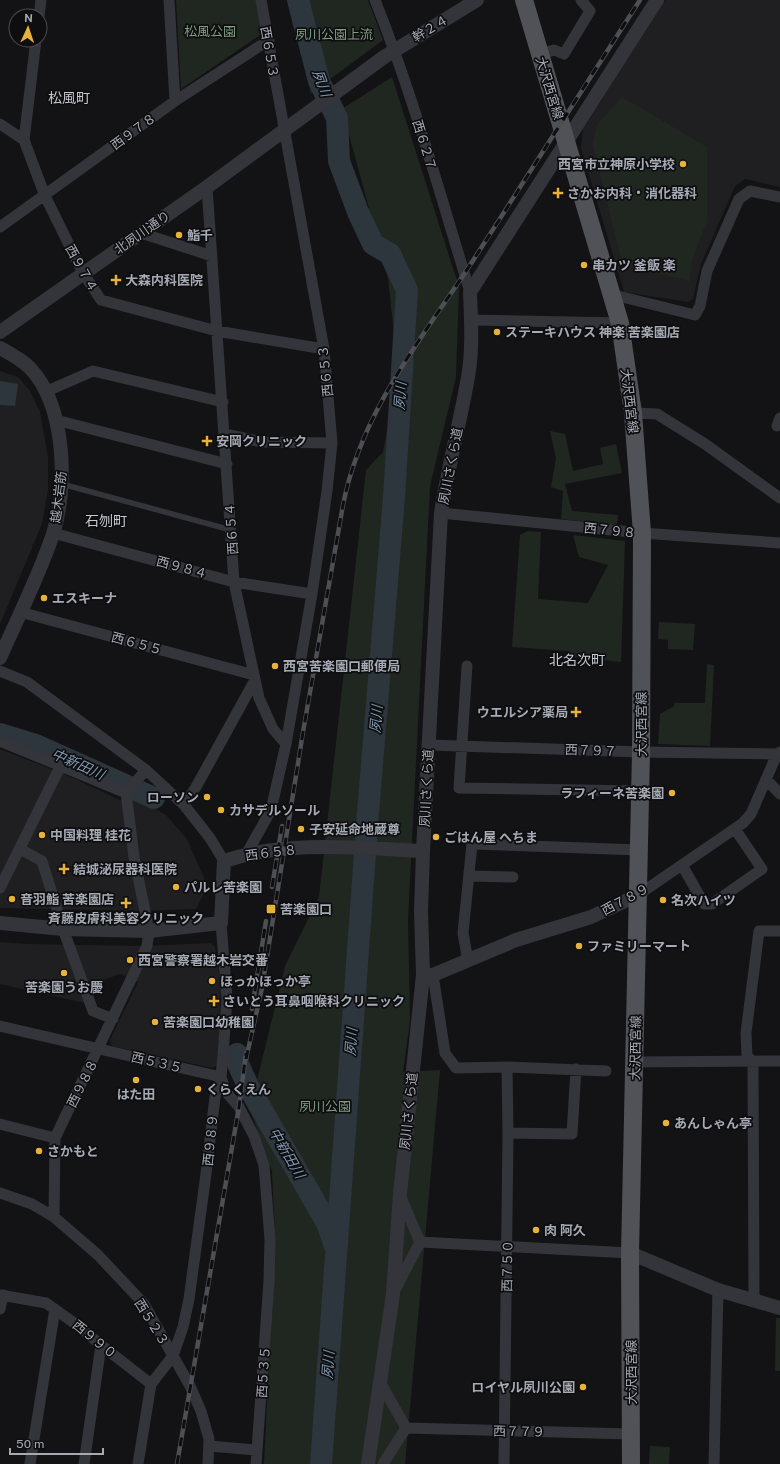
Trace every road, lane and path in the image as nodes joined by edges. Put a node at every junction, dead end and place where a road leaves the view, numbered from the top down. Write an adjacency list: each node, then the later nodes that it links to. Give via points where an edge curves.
1 (169, 0): 12 (street)
2 (261, 0): 8 (street, 西６５３)
3 (375, 0): 10 (street, 西６２７)
4 (477, 0): 10 (street, 幹２４)
5 (524, 0): 11 (main road, 大沢西宮線)
6 (581, 0): 11 (street, via 590,11 564,54 554,50)
7 (657, 0): 16 (street)
8 (269, 40): 12 (street, 西９７８); 14 (street, 西６５３)
9 (35, 48): 15 (street, 西９７４)
10 (389, 53): 14 (street, 幹２４); 24 (street, 西６２７, via 422,131)
11 (540, 54): 16 (main road, 大沢西宮線)
12 (175, 101): 18 (street, 西９７８)
13 (0, 124): 15 (street)
14 (284, 131): 17 (street, 北夙川通り); 31 (street, 西６５３)
15 (24, 140): 18 (street, 西９７４)
16 (566, 140): 24 (street); 25 (main road, 大沢西宮線)
17 (207, 187): 21 (street, 北夙川通り); 22 (street, 西６５４)
18 (45, 196): 20 (street, 西９７８); 23 (street, 西９７４)
19 (780, 197): 25 (street, via 750,191 739,199 707,271 700,306 695,315)
20 (0, 227)
21 (140, 233): 22 (street); 23 (street, 北夙川通り)
22 (212, 256): 28 (street, 西６５４)
23 (83, 273): 28 (street, 西９７４, via 101,300); 29 (street, 北夙川通り)
24 (470, 292): 26 (street, 夙川さくら道)
25 (610, 294): 27 (main road, 大沢西宮線)
26 (472, 320): 27 (street); 41 (street, 夙川さくら道, via 469,376 446,476)
27 (620, 323): 34 (main road, 大沢西宮線)
28 (217, 331): 31 (street, 西９７４); 33 (street, 西６５４)
29 (0, 332)
30 (0, 348): 32 (street, 越木岩筋, via 23,362)
31 (324, 349): 37 (street, 西６５３)
32 (45, 392): 33 (street, via 93,372); 35 (street, 越木岩筋)
33 (223, 402): 36 (street, 西６５４)
34 (633, 414): 40 (street, via 657,414 705,444); 44 (main road, 大沢西宮線)
35 (56, 420): 38 (street); 39 (street, 越木岩筋, via 61,447)
36 (225, 434): 37 (street, via 262,442); 38 (street, 西６５４)
37 (332, 443): 47 (street, 西６５３)
38 (227, 464): 42 (street, 西６５４)
39 (62, 484): 42 (lane); 43 (street, 越木岩筋)
40 (780, 498)
41 (441, 513): 44 (street, 西７９８); 55 (street, 夙川さくら道)
42 (231, 530): 46 (street, 西６５４)
43 (53, 533): 46 (street, 西９８４); 48 (street, 越木岩筋)
44 (642, 533): 45 (street, 西７９８); 57 (main road, 大沢西宮線)
45 (780, 542)
46 (234, 582): 47 (street, 西９８４); 52 (street, 西６５４)
47 (312, 594): 54 (street, 西６５３)
48 (20, 612): 49 (street, 越木岩筋); 52 (street, 西６５５)
49 (0, 658)
50 (467, 666): 56 (street)
51 (0, 671): 60 (street, via 27,682)
52 (254, 677): 54 (street, 西６５４, via 259,698 273,729); 65 (street)
53 (0, 741): 59 (street)
54 (286, 744): 70 (street, via 271,810)
55 (428, 745): 56 (street, 西７９７); 69 (street, 夙川さくら道)
56 (463, 746): 57 (street, 西７９７); 62 (street, via 459,788)
57 (641, 752): 58 (street, 西７９７); 62 (main road, 大沢西宮線)
58 (779, 753): 61 (street, 西７８９)
59 (61, 765): 63 (street); 67 (street)
60 (146, 770): 63 (street); 65 (street)
61 (766, 779): 64 (street); 66 (street, 西７８９, via 751,814)
62 (640, 791): 68 (main road, 大沢西宮線)
63 (128, 792): 80 (street, via 134,857)
64 (780, 794)
65 (184, 805): 71 (street)
66 (735, 829): 72 (street, 西７８９); 72 (street, via 762,869 712,904 704,904)
67 (20, 850): 75 (street); 79 (street, via 42,861)
68 (638, 850): 73 (street, via 472,844); 76 (main road, 大沢西宮線)
69 (423, 851): 70 (street, 西６５８, via 340,848 284,849); 83 (street, 夙川さくら道, via 420,911)
70 (247, 853): 71 (street, 西６５８)
71 (224, 861): 78 (street)
72 (682, 865): 76 (street, 西７８９)
73 (468, 876): 74 (street); 82 (street, via 463,933)
74 (513, 877)
75 (0, 888)
76 (638, 895): 82 (street, 西７８９, via 591,917 516,940); 88 (main road, 大沢西宮線)
77 (0, 923): 79 (street)
78 (221, 923): 80 (street); 93 (street, 西９８９, via 227,998)
79 (63, 929): 80 (street); 84 (street, via 93,1011)
80 (149, 931): 84 (street, via 147,946)
81 (780, 931): 89 (street, via 759,931 746,1033 747,1056)
82 (468, 961): 83 (street, 西７８９)
83 (428, 975): 90 (street, via 445,1053 456,1068); 98 (street, 夙川さくら道)
84 (112, 1019): 86 (street)
85 (0, 1026): 86 (street, 西９８８)
86 (99, 1049): 93 (street, 西５３５); 96 (street, 西９８８)
87 (780, 1061): 89 (street)
88 (635, 1062): 89 (street); 102 (main road, 大沢西宮線)
89 (753, 1062): 106 (street)
90 (507, 1067): 91 (street); 95 (street, 西７５０)
91 (576, 1069): 92 (street); 95 (street, via 572,1134)
92 (606, 1071)
93 (221, 1077): 111 (street, 西９８９, via 215,1097 189,1299 184,1327); 118 (street, 西５３５, via 226,1092 239,1107 254,1136 264,1165 270,1239 269,1281)
94 (0, 1124): 96 (street)
95 (508, 1133): 101 (street, 西７５０)
96 (54, 1138): 99 (street, 西９８８)
97 (0, 1194): 99 (street, 西５２３, via 32,1204)
98 (400, 1194): 100 (street); 104 (street, 夙川さくら道)
99 (54, 1217): 111 (street, 西５２３, via 98,1255 144,1304)
100 (420, 1242): 101 (street); 104 (street)
101 (507, 1248): 102 (street); 115 (street, 西７５０)
102 (630, 1253): 103 (street); 116 (main road, 大沢西宮線)
103 (718, 1290): 106 (street); 128 (street)
104 (393, 1294): 112 (street, 夙川さくら道)
105 (1, 1295): 108 (street, 西９９０, via 46,1303); 109 (street)
106 (754, 1301): 107 (street)
107 (780, 1308)
108 (55, 1309): 110 (street, 西９９０); 119 (street)
109 (0, 1310)
110 (101, 1345): 113 (street, 西９９０); 120 (street)
111 (173, 1356): 113 (street); 117 (street, 西５２３, via 201,1411)
112 (380, 1382): 114 (street); 124 (street, 夙川さくら道)
113 (151, 1384): 121 (street)
114 (406, 1428): 115 (street, 西７７９); 125 (street)
115 (505, 1431): 116 (street, 西７７９); 126 (street, 西７５０)
116 (631, 1434): 127 (main road, 大沢西宮線)
117 (209, 1446): 118 (street); 122 (street, 西５２３)
118 (257, 1450): 123 (street, 西５３５)
119 (30, 1464)
120 (84, 1464)
121 (138, 1464)
122 (208, 1464)
123 (256, 1464)
124 (368, 1464)
125 (383, 1464)
126 (504, 1464)
127 (631, 1464)
128 (714, 1464)

